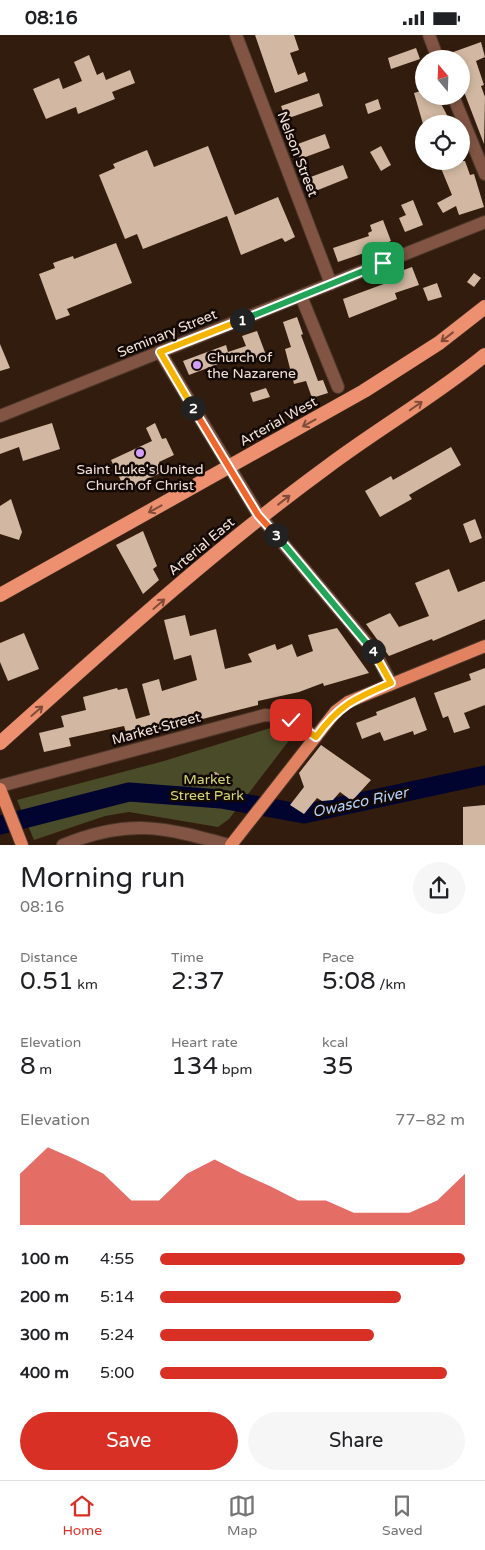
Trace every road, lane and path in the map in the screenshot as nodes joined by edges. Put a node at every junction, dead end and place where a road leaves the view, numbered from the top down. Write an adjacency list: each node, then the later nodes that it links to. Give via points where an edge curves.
1 (236, 35): 7 (street, Nelson Street)
2 (429, 35): 3 (street)
3 (435, 50)
4 (458, 105): 5 (street)
5 (485, 174)
6 (485, 222): 7 (street, Seminary Street)
7 (331, 283): 8 (street, Seminary Street)
8 (300, 296): 10 (street, Seminary Street); 12 (street)
9 (485, 307): 14 (highway, Arterial West, one-way to 14, via 403,368)
10 (160, 352): 13 (street, Seminary Street); 14 (street)
11 (485, 355): 15 (highway, Arterial East, one-way to 11, via 328,466)
12 (338, 387)
13 (0, 417)
14 (228, 468): 15 (street); 16 (highway, Arterial West, one-way to 16)
15 (261, 518): 18 (street, via 367,643); 20 (highway, Arterial East, one-way to 15)
16 (0, 595)
17 (485, 646): 18 (main road)
18 (391, 683): 19 (main road, via 348,702 336,711)
19 (316, 737): 21 (street, Market Street, via 280,715 265,715); 24 (main road)
20 (0, 743)
21 (0, 787): 22 (main road)
22 (20, 842)
23 (63, 845): 24 (street, via 93,833 142,826)
24 (230, 845)

